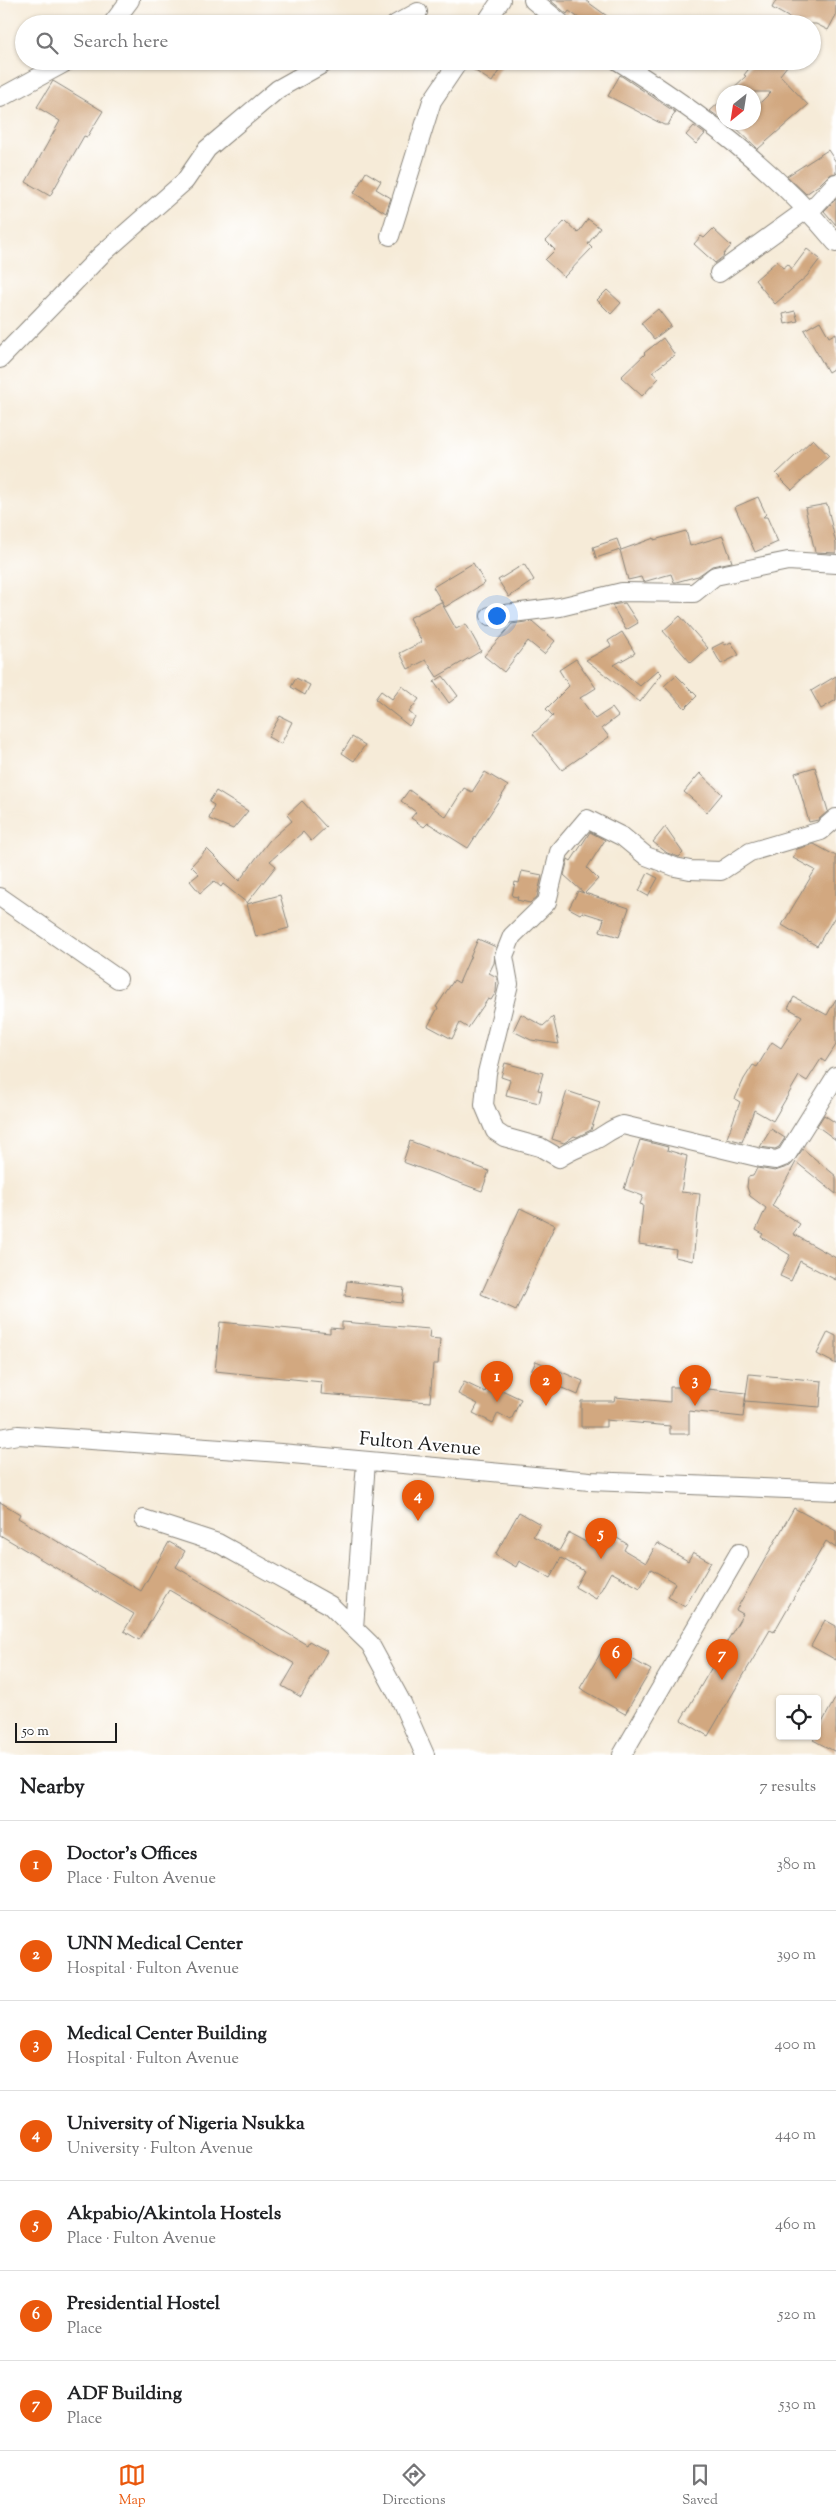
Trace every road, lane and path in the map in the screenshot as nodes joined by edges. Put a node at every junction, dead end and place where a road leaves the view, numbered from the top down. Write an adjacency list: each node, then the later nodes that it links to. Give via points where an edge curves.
1 (130, 0): 5 (street)
2 (501, 0): 7 (street)
3 (533, 0): 8 (street)
4 (418, 12): 6 (street)
5 (119, 15)
6 (412, 15)
7 (491, 15)
8 (551, 15)
9 (51, 70): 13 (street)
10 (312, 70): 19 (street, via 278,89 207,149 186,181 101,255)
11 (453, 70): 16 (street, via 432,101)
12 (632, 70): 15 (street, via 682,101 772,174)
13 (0, 98)
14 (836, 183): 15 (street)
15 (809, 212): 17 (street); 18 (street, via 806,210)
16 (390, 236)
17 (836, 243)
18 (719, 273)
19 (0, 358)
20 (836, 564): 21 (street, via 788,561 715,576 694,593 622,592 560,607)
21 (490, 616)
22 (836, 818): 25 (street, via 821,831 750,852 721,871 690,870 646,856 623,836 587,819 559,852 547,902 512,936 504,956 509,984 487,1073 484,1105 495,1131 504,1137 540,1147 559,1158 623,1125 776,1160 786,1156)
23 (0, 897): 24 (street)
24 (118, 979)
25 (836, 1076)
26 (0, 1438): 27 (street, Fulton Avenue, via 18,1435)
27 (366, 1462): 28 (street, Fulton Avenue, via 590,1481); 31 (street)
28 (836, 1490)
29 (144, 1519): 31 (street, via 218,1543 330,1605)
30 (739, 1554): 33 (street)
31 (354, 1628): 32 (street, via 370,1644 402,1703)
32 (424, 1755)
33 (622, 1755)

